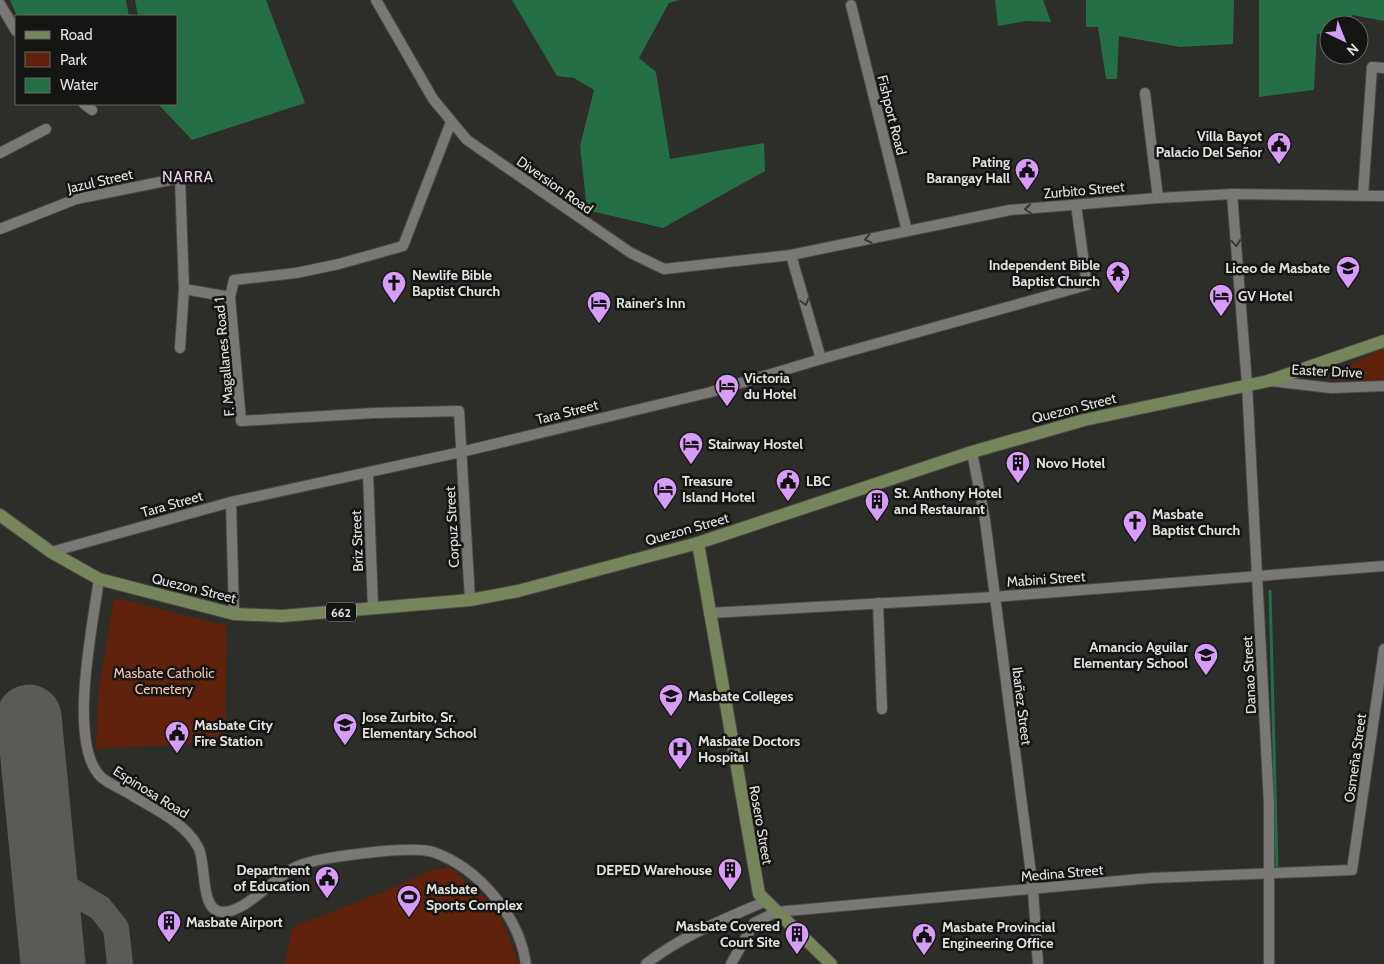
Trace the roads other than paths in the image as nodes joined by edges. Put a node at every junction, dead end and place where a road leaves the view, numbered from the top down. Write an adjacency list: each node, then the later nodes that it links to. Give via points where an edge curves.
1 (376, 0): 7 (street, Diversion Road, via 424,85)
2 (0, 4): 4 (street)
3 (851, 5): 16 (street, Fishport Road)
4 (15, 29)
5 (1384, 68): 11 (street, via 1372,67)
6 (1145, 93): 13 (street)
7 (451, 122): 17 (street, Diversion Road, via 467,140 657,268 677,269); 19 (street, F. Magallanes Road 1, via 403,246 296,273 234,280)
8 (46, 129): 9 (street)
9 (0, 152)
10 (1232, 194): 11 (street, Zurbito Street); 13 (street, Zurbito Street); 24 (street, Danao Street, one-way to 24)
11 (1363, 195): 12 (street, Zurbito Street)
12 (1384, 196)
13 (1158, 198): 14 (street, Zurbito Street)
14 (1076, 205): 16 (street, Zurbito Street, one-way to 16, via 1010,210); 22 (street, Tara Street, via 1086,284)
15 (0, 229): 18 (street, Jazul Street, via 76,199 180,178)
16 (907, 231): 17 (street, Zurbito Street, one-way to 17)
17 (791, 256): 22 (street, one-way to 22)
18 (184, 289): 19 (street); 21 (street)
19 (230, 297): 26 (street, F. Magallanes Road 1, via 241,421 459,411)
20 (1384, 342): 23 (main road, Quezon Street)
21 (180, 348)
22 (821, 359): 26 (street, Tara Street, via 711,392)
23 (1268, 380): 24 (main road, Quezon Street); 25 (street, Easter Drive, via 1332,388)
24 (1247, 384): 27 (main road, Quezon Street, via 1084,420); 34 (street, Danao Street)
25 (1384, 386)
26 (461, 452): 28 (street, Tara Street); 37 (street, Corpuz Street)
27 (972, 452): 31 (main road, Quezon Street); 36 (street, Ibañez Street, via 985,520)
28 (368, 473): 29 (street, Tara Street); 39 (street, Briz Street)
29 (231, 502): 32 (street, Tara Street); 41 (street)
30 (0, 515): 32 (main road, Quezon Street / 662)
31 (698, 543): 37 (main road, Quezon Street / 662, via 518,591); 40 (main road, Rosero Street)
32 (51, 552): 35 (main road, Quezon Street / 662)
33 (1384, 566): 34 (street, Mabini Street)
34 (1258, 576): 36 (street, Mabini Street); 45 (street, Danao Street, via 1269,804)
35 (99, 579): 41 (main road, Quezon Street / 662); 51 (street, Espinosa Road, via 85,686 83,718 86,749 101,776 191,834 200,849 207,899 213,909 222,912 239,907 298,866 362,852 431,852 452,861 478,879 506,914 523,946)
36 (994, 596): 38 (street, Mabini Street); 46 (street, Ibañez Street)
37 (470, 600): 39 (main road, Quezon Street / 662)
38 (878, 603): 40 (street, Mabini Street); 43 (street)
39 (373, 608): 41 (main road, Quezon Street / 662, via 282,616)
40 (709, 613): 47 (main road, Rosero Street, via 755,878 759,894)
41 (234, 614)
42 (1384, 649): 44 (street, Osmeña Street)
43 (882, 709)
44 (1352, 870): 45 (street, Medina Street)
45 (1268, 874): 46 (street, Medina Street, via 1151,878); 56 (street, Danao Street)
46 (1033, 889): 49 (street, Medina Street); 55 (street, Ibañez Street)
47 (766, 901): 48 (street); 49 (main road, Rosero Street)
48 (747, 909): 50 (street); 52 (street, via 662,951)
49 (776, 912): 50 (street); 54 (main road, Rosero Street)
50 (754, 923): 53 (street)
51 (526, 964)
52 (646, 964)
53 (732, 964)
54 (830, 964)
55 (1038, 964)
56 (1268, 964)

